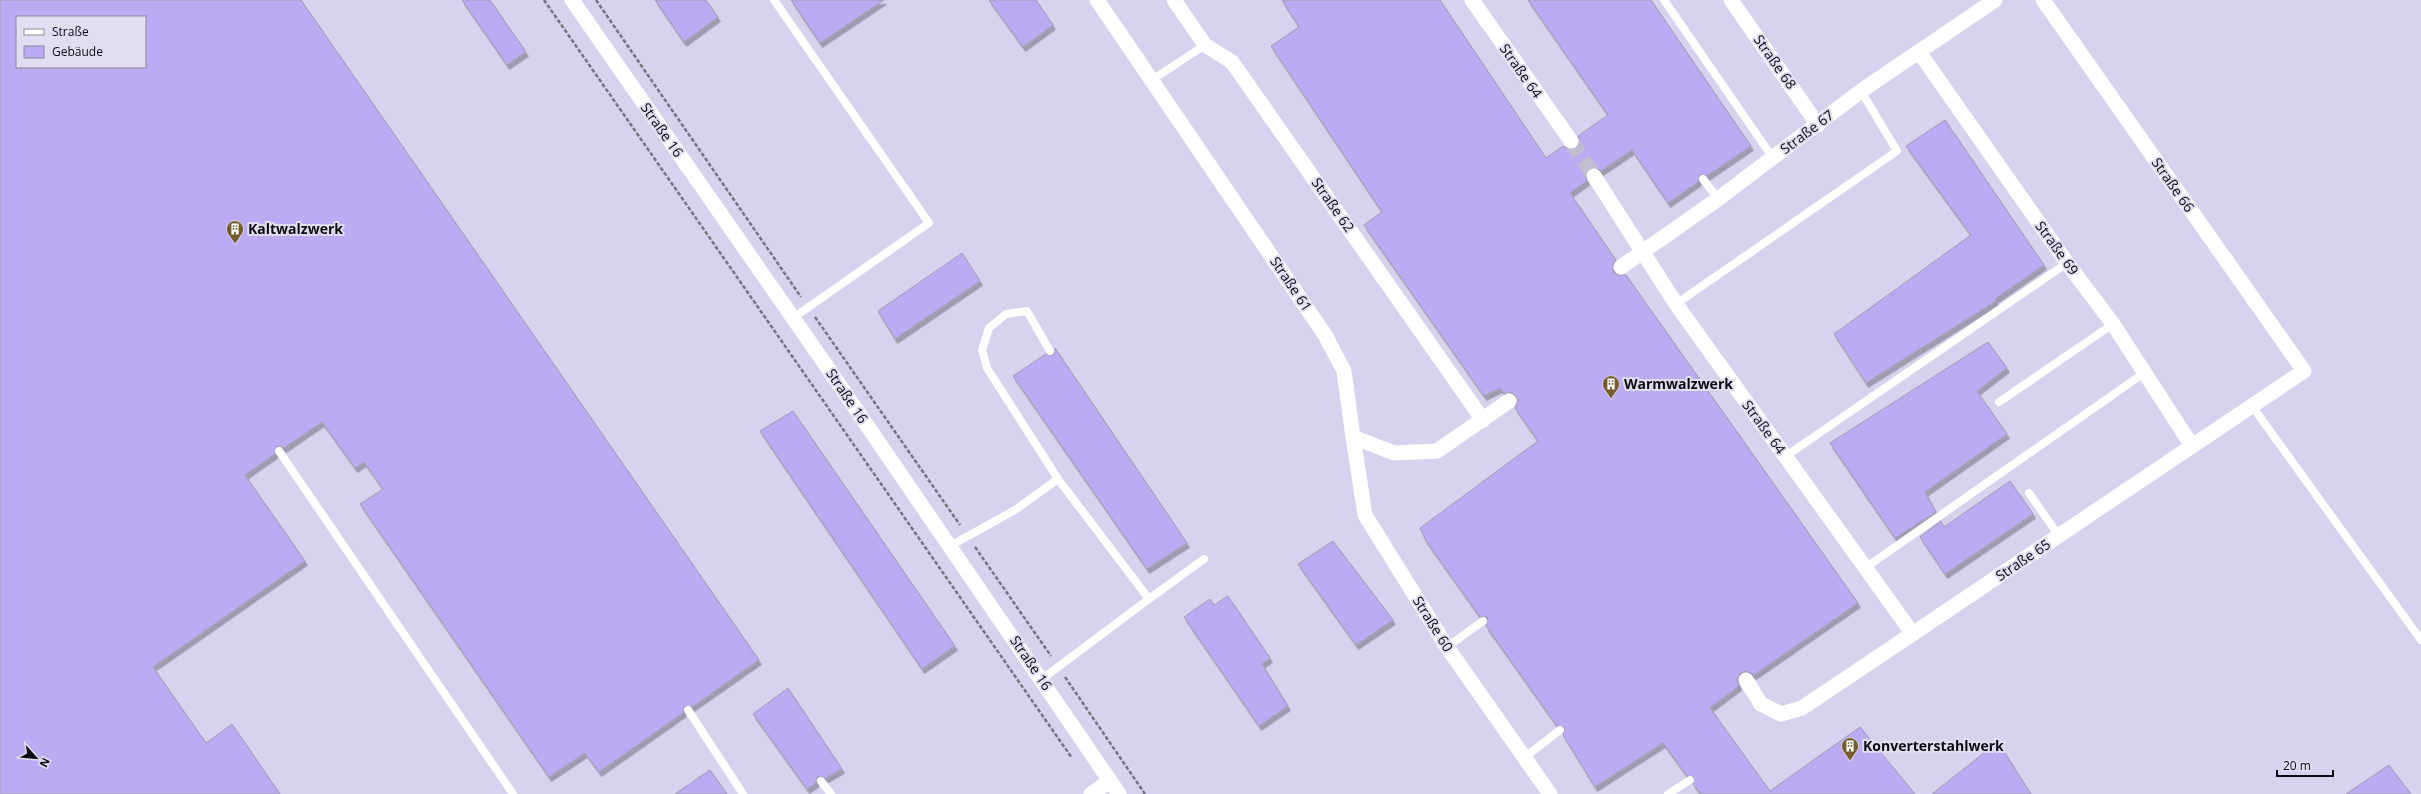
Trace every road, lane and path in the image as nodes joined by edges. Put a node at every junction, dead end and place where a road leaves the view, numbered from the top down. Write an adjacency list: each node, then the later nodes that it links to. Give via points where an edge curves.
1 (544, 0): 58 (path)
2 (572, 0): 27 (street, Straße 16)
3 (596, 0): 26 (path)
4 (774, 0): 26 (lane, via 929,223)
5 (1097, 0): 14 (street, Straße 61)
6 (1174, 0): 12 (street, Straße 62)
7 (1472, 0): 17 (street, Straße 64)
8 (1664, 0): 18 (lane)
9 (1731, 0): 16 (street, Straße 68)
10 (1995, 0): 13 (street, Straße 67)
11 (2043, 0): 30 (street, Straße 66)
12 (1205, 45): 14 (lane); 35 (street, Straße 62, via 1232,62)
13 (1919, 52): 15 (street, Straße 67); 23 (street, Straße 69)
14 (1152, 80): 36 (street, Straße 61, via 1326,335 1344,371)
15 (1861, 91): 16 (street, Straße 67); 25 (lane, via 1896,151)
16 (1818, 125): 18 (street, Straße 67)
17 (1571, 141)
18 (1773, 158): 21 (street, Straße 67)
19 (1594, 176): 22 (street, Straße 64)
20 (1703, 179): 21 (lane)
21 (1718, 200): 22 (street, Straße 67)
22 (1642, 252): 24 (street, Straße 67); 25 (street, Straße 64)
23 (2067, 263): 28 (street, Straße 69); 39 (lane)
24 (1621, 267)
25 (1676, 304): 39 (street, Straße 64)
26 (809, 308): 27 (lane); 43 (path)
27 (794, 318): 44 (street, Straße 16)
28 (2113, 324): 31 (street, Straße 69); 33 (lane)
29 (1050, 351): 40 (lane, via 1027,310 1006,314 989,328 982,350 987,368)
30 (2304, 371): 34 (street, Straße 65)
31 (2144, 373): 37 (street, Straße 69); 46 (lane)
32 (1510, 401): 35 (street)
33 (1999, 402)
34 (2252, 406): 37 (street, Straße 65); 50 (lane)
35 (1483, 420): 36 (street, via 1437,451 1394,452)
36 (1353, 437): 51 (street, Straße 60, via 1364,515)
37 (2192, 446): 42 (street, Straße 65)
38 (279, 451): 62 (lane)
39 (1786, 456): 46 (street, Straße 64)
40 (1058, 479): 43 (lane, via 1015,510); 47 (lane)
41 (2029, 494): 42 (lane)
42 (2059, 536): 49 (street, Straße 65)
43 (968, 537): 44 (lane); 52 (path)
44 (950, 546): 53 (street, Straße 16)
45 (1204, 559): 47 (lane)
46 (1865, 568): 49 (street, Straße 64)
47 (1148, 599): 52 (lane)
48 (1483, 621): 51 (lane)
49 (1913, 634): 54 (street, Straße 65, via 1802,708 1781,714 1761,704)
50 (2421, 640)
51 (1447, 647): 57 (street, Straße 60)
52 (1058, 666): 53 (lane); 67 (path)
53 (1042, 679): 61 (street, Straße 16)
54 (1746, 680)
55 (688, 710): 63 (lane)
56 (1560, 730): 57 (lane)
57 (1525, 757): 68 (street, Straße 60)
58 (1072, 759)
59 (821, 780): 64 (lane)
60 (1690, 780): 69 (lane)
61 (1110, 781): 65 (street); 66 (street, Straße 16)
62 (513, 794)
63 (743, 794)
64 (831, 794)
65 (1091, 794)
66 (1119, 794)
67 (1145, 794)
68 (1550, 794)
69 (1668, 794)

